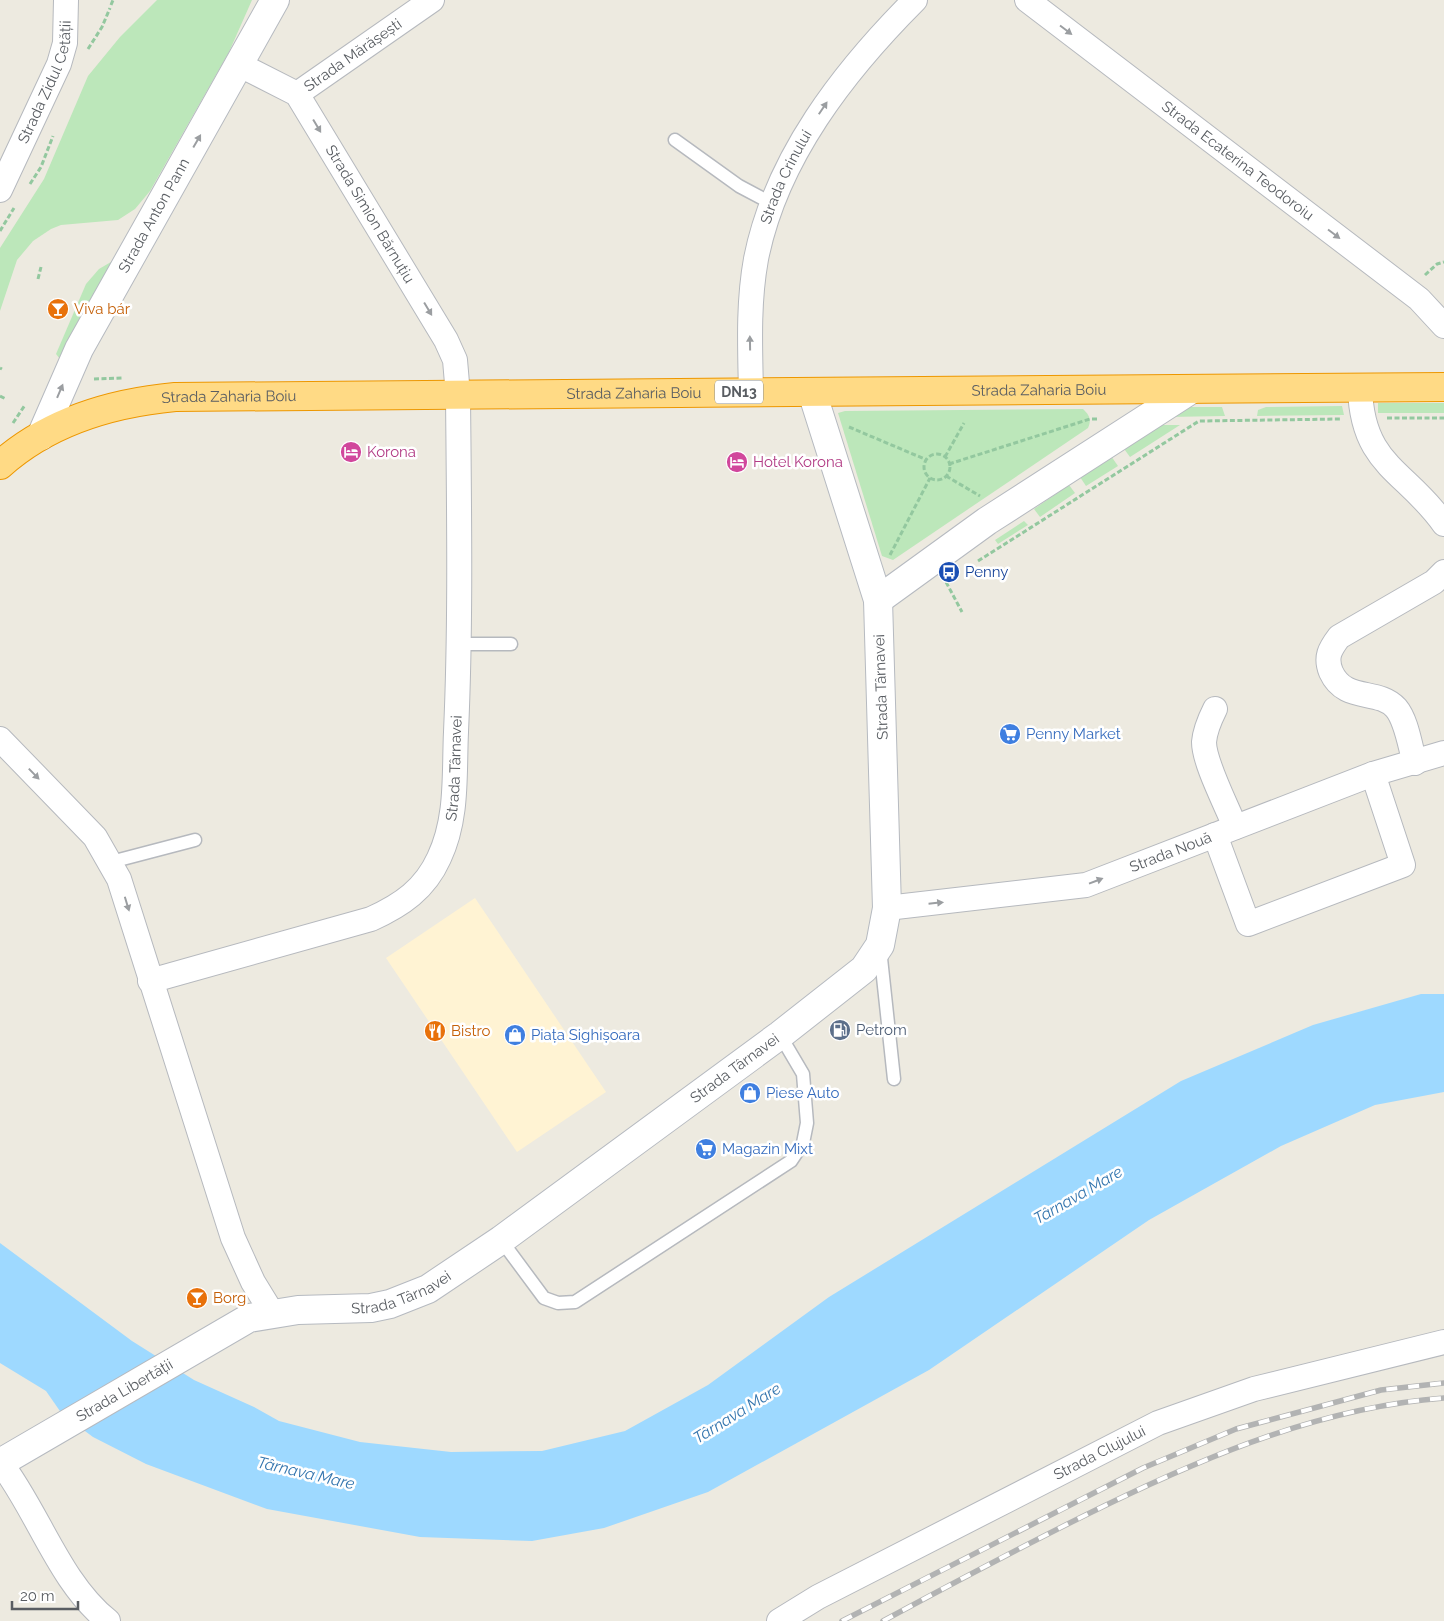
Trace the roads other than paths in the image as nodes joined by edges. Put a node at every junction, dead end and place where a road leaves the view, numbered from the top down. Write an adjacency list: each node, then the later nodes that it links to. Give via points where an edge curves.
1 (66, 0): 9 (street, Strada Zidul Cetății, via 65,43 61,59)
2 (275, 0): 6 (street, Strada Anton Pann)
3 (432, 0): 7 (street, Strada Mărășești)
4 (915, 0): 10 (street, Strada Crinului, one-way to 4, via 813,123 839,84 874,41)
5 (1027, 0): 11 (street, Strada Ecaterina Teodoroiu, one-way to 11, via 1414,295)
6 (240, 66): 7 (street); 18 (street, Strada Anton Pann, one-way to 6, via 79,349)
7 (297, 94): 17 (street, Strada Simion Bărnuțiu, one-way to 17, via 446,340 455,360)
8 (674, 140): 10 (lane, via 739,186)
9 (0, 190)
10 (774, 204): 15 (street, Strada Crinului, one-way to 10, via 752,287 757,258)
11 (1444, 326)
12 (1444, 387): 13 (highway, Strada Zaharia Boiu / DN13)
13 (1360, 388): 14 (highway, Strada Zaharia Boiu / DN13); 20 (street, via 1362,418 1373,447 1432,506)
14 (1192, 389): 16 (highway, Strada Zaharia Boiu / DN13); 22 (street, via 1004,510)
15 (751, 392): 16 (highway, Strada Zaharia Boiu / DN13); 17 (highway, Strada Zaharia Boiu / DN13)
16 (812, 392): 22 (street, Strada Târnavei)
17 (458, 395): 18 (highway, Strada Zaharia Boiu / DN13, via 175,397 144,400 105,408); 23 (street, Strada Simion Bărnuțiu)
18 (41, 436): 19 (highway, DN13)
19 (0, 465)
20 (1444, 524)
21 (1444, 572): 28 (street, via 1434,582 1339,637 1329,649 1327,663 1334,678 1346,690 1388,702 1397,709)
22 (887, 594): 33 (street, Strada Târnavei)
23 (460, 644): 24 (lane); 35 (street, Strada Târnavei, via 455,802 446,840 424,884 407,900 371,919)
24 (511, 644)
25 (1215, 708): 30 (street, via 1204,743)
26 (0, 739): 32 (street, one-way to 32, via 95,837)
27 (1444, 753): 28 (street, Strada Nouă)
28 (1415, 763): 29 (street, Strada Nouă)
29 (1373, 774): 30 (street, Strada Nouă); 30 (street, via 1403,865 1248,924)
30 (1225, 831): 33 (street, Strada Nouă, one-way to 30, via 1086,885)
31 (195, 840): 32 (lane)
32 (111, 862): 35 (street, one-way to 35)
33 (887, 908): 34 (street, Strada Târnavei)
34 (880, 944): 36 (street, Strada Târnavei, via 864,969); 37 (lane)
35 (150, 981): 39 (street, via 233,1238 253,1282)
36 (780, 1035): 38 (street, Strada Târnavei); 38 (lane, via 803,1074 807,1123 803,1143 791,1162 575,1302 558,1303 544,1298)
37 (894, 1078)
38 (501, 1240): 39 (street, Strada Târnavei, via 428,1289 390,1304)
39 (260, 1315): 41 (street, Strada Libertății)
40 (1444, 1342): 43 (street, Strada Clujului, via 1254,1389 1158,1423 818,1597)
41 (3, 1461): 42 (street, via 77,1587)
42 (100, 1617)
43 (779, 1621)

